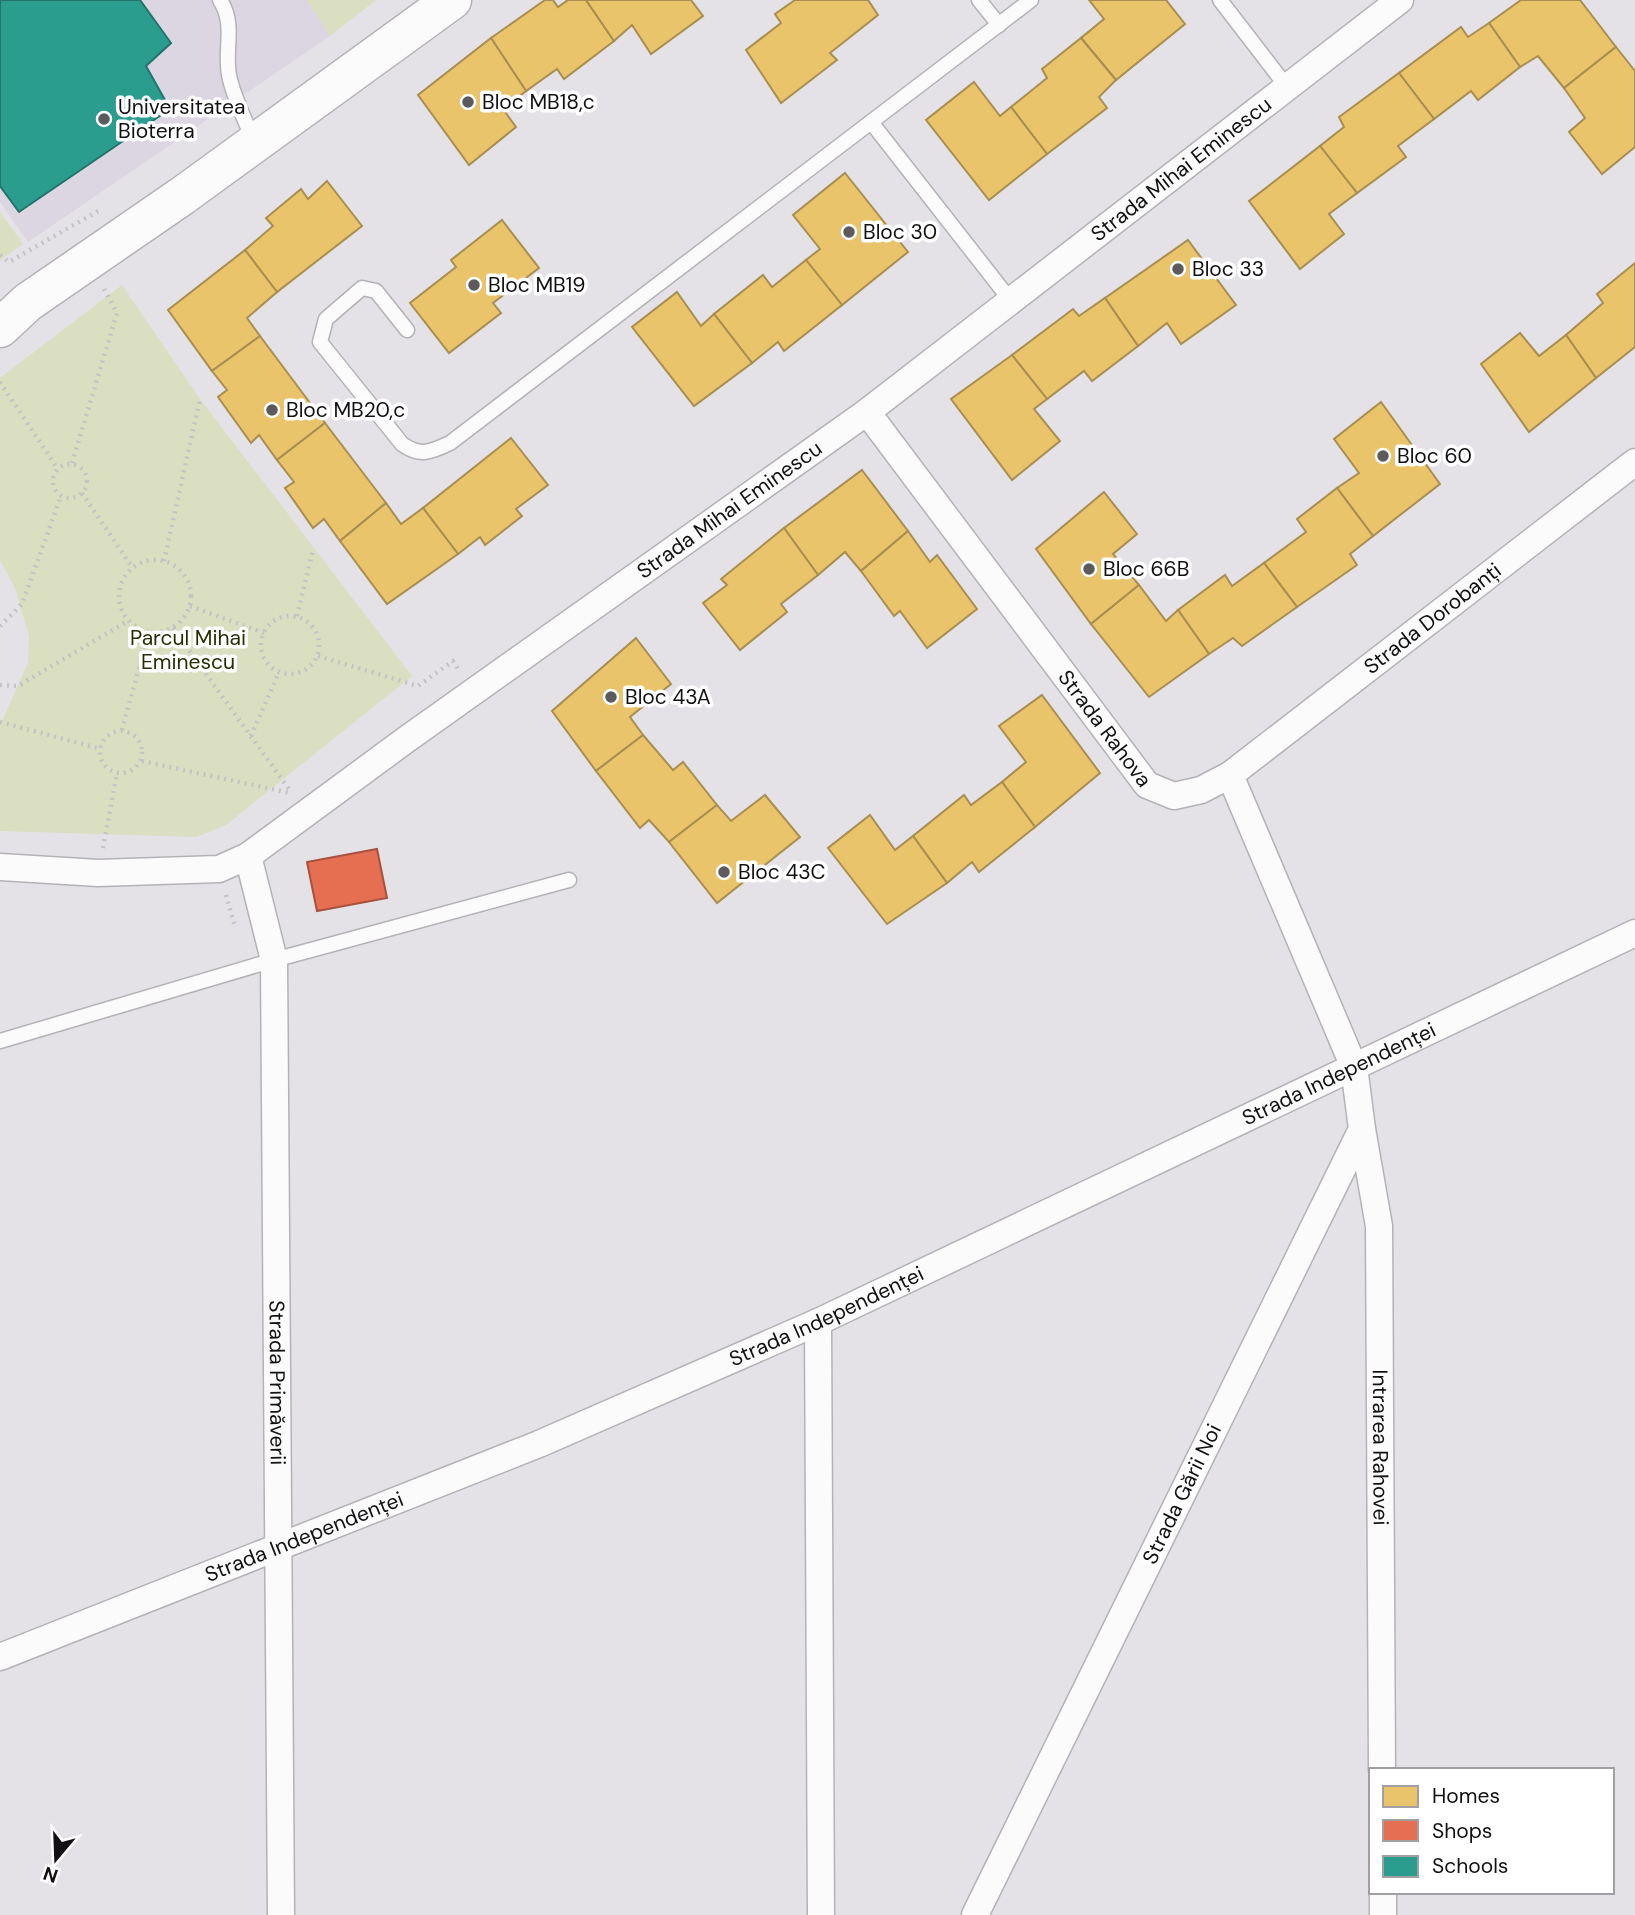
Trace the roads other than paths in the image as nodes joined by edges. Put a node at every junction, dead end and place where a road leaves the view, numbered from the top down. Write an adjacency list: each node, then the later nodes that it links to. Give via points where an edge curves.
1 (220, 0): 10 (lane, via 230,28 229,74)
2 (452, 0): 10 (main road)
3 (979, 0): 7 (lane)
4 (1031, 0): 7 (lane)
5 (1220, 0): 8 (lane)
6 (1401, 0): 8 (street, Strada Mihai Eminescu)
7 (999, 25): 9 (lane)
8 (1287, 88): 11 (street, Strada Mihai Eminescu)
9 (871, 122): 11 (lane); 14 (lane, via 450,443 429,453 413,452 402,444 320,342 326,319 362,288 376,291)
10 (255, 143): 12 (main road)
11 (1011, 301): 15 (street, Strada Mihai Eminescu)
12 (14, 308): 13 (main road)
13 (0, 328)
14 (407, 330)
15 (867, 412): 17 (street, Strada Rahova, via 1147,785 1174,796 1201,790); 18 (street, Strada Mihai Eminescu, via 475,692 297,804)
16 (1635, 462): 17 (street, Strada Dorobanți)
17 (1230, 775): 24 (street)
18 (248, 856): 19 (street, Strada Mihai Eminescu, via 219,869 98,873); 22 (street, Strada Primăverii)
19 (0, 867)
20 (569, 880): 22 (lane)
21 (1635, 933): 24 (street, Strada Independenței)
22 (274, 960): 23 (lane); 27 (street, Strada Primăverii)
23 (0, 1041)
24 (1354, 1067): 25 (street); 26 (street, Strada Independenței)
25 (1362, 1129): 29 (street, Intrarea Rahovei, via 1379,1226); 33 (street, Strada Gării Noi)
26 (818, 1322): 27 (street, Strada Independenței, via 539,1444); 32 (street)
27 (277, 1548): 28 (street, Strada Independenței); 31 (street, Strada Primăverii)
28 (0, 1657)
29 (1382, 1768)
30 (1382, 1894): 34 (street)
31 (281, 1915)
32 (821, 1915)
33 (975, 1915)
34 (1383, 1915)

